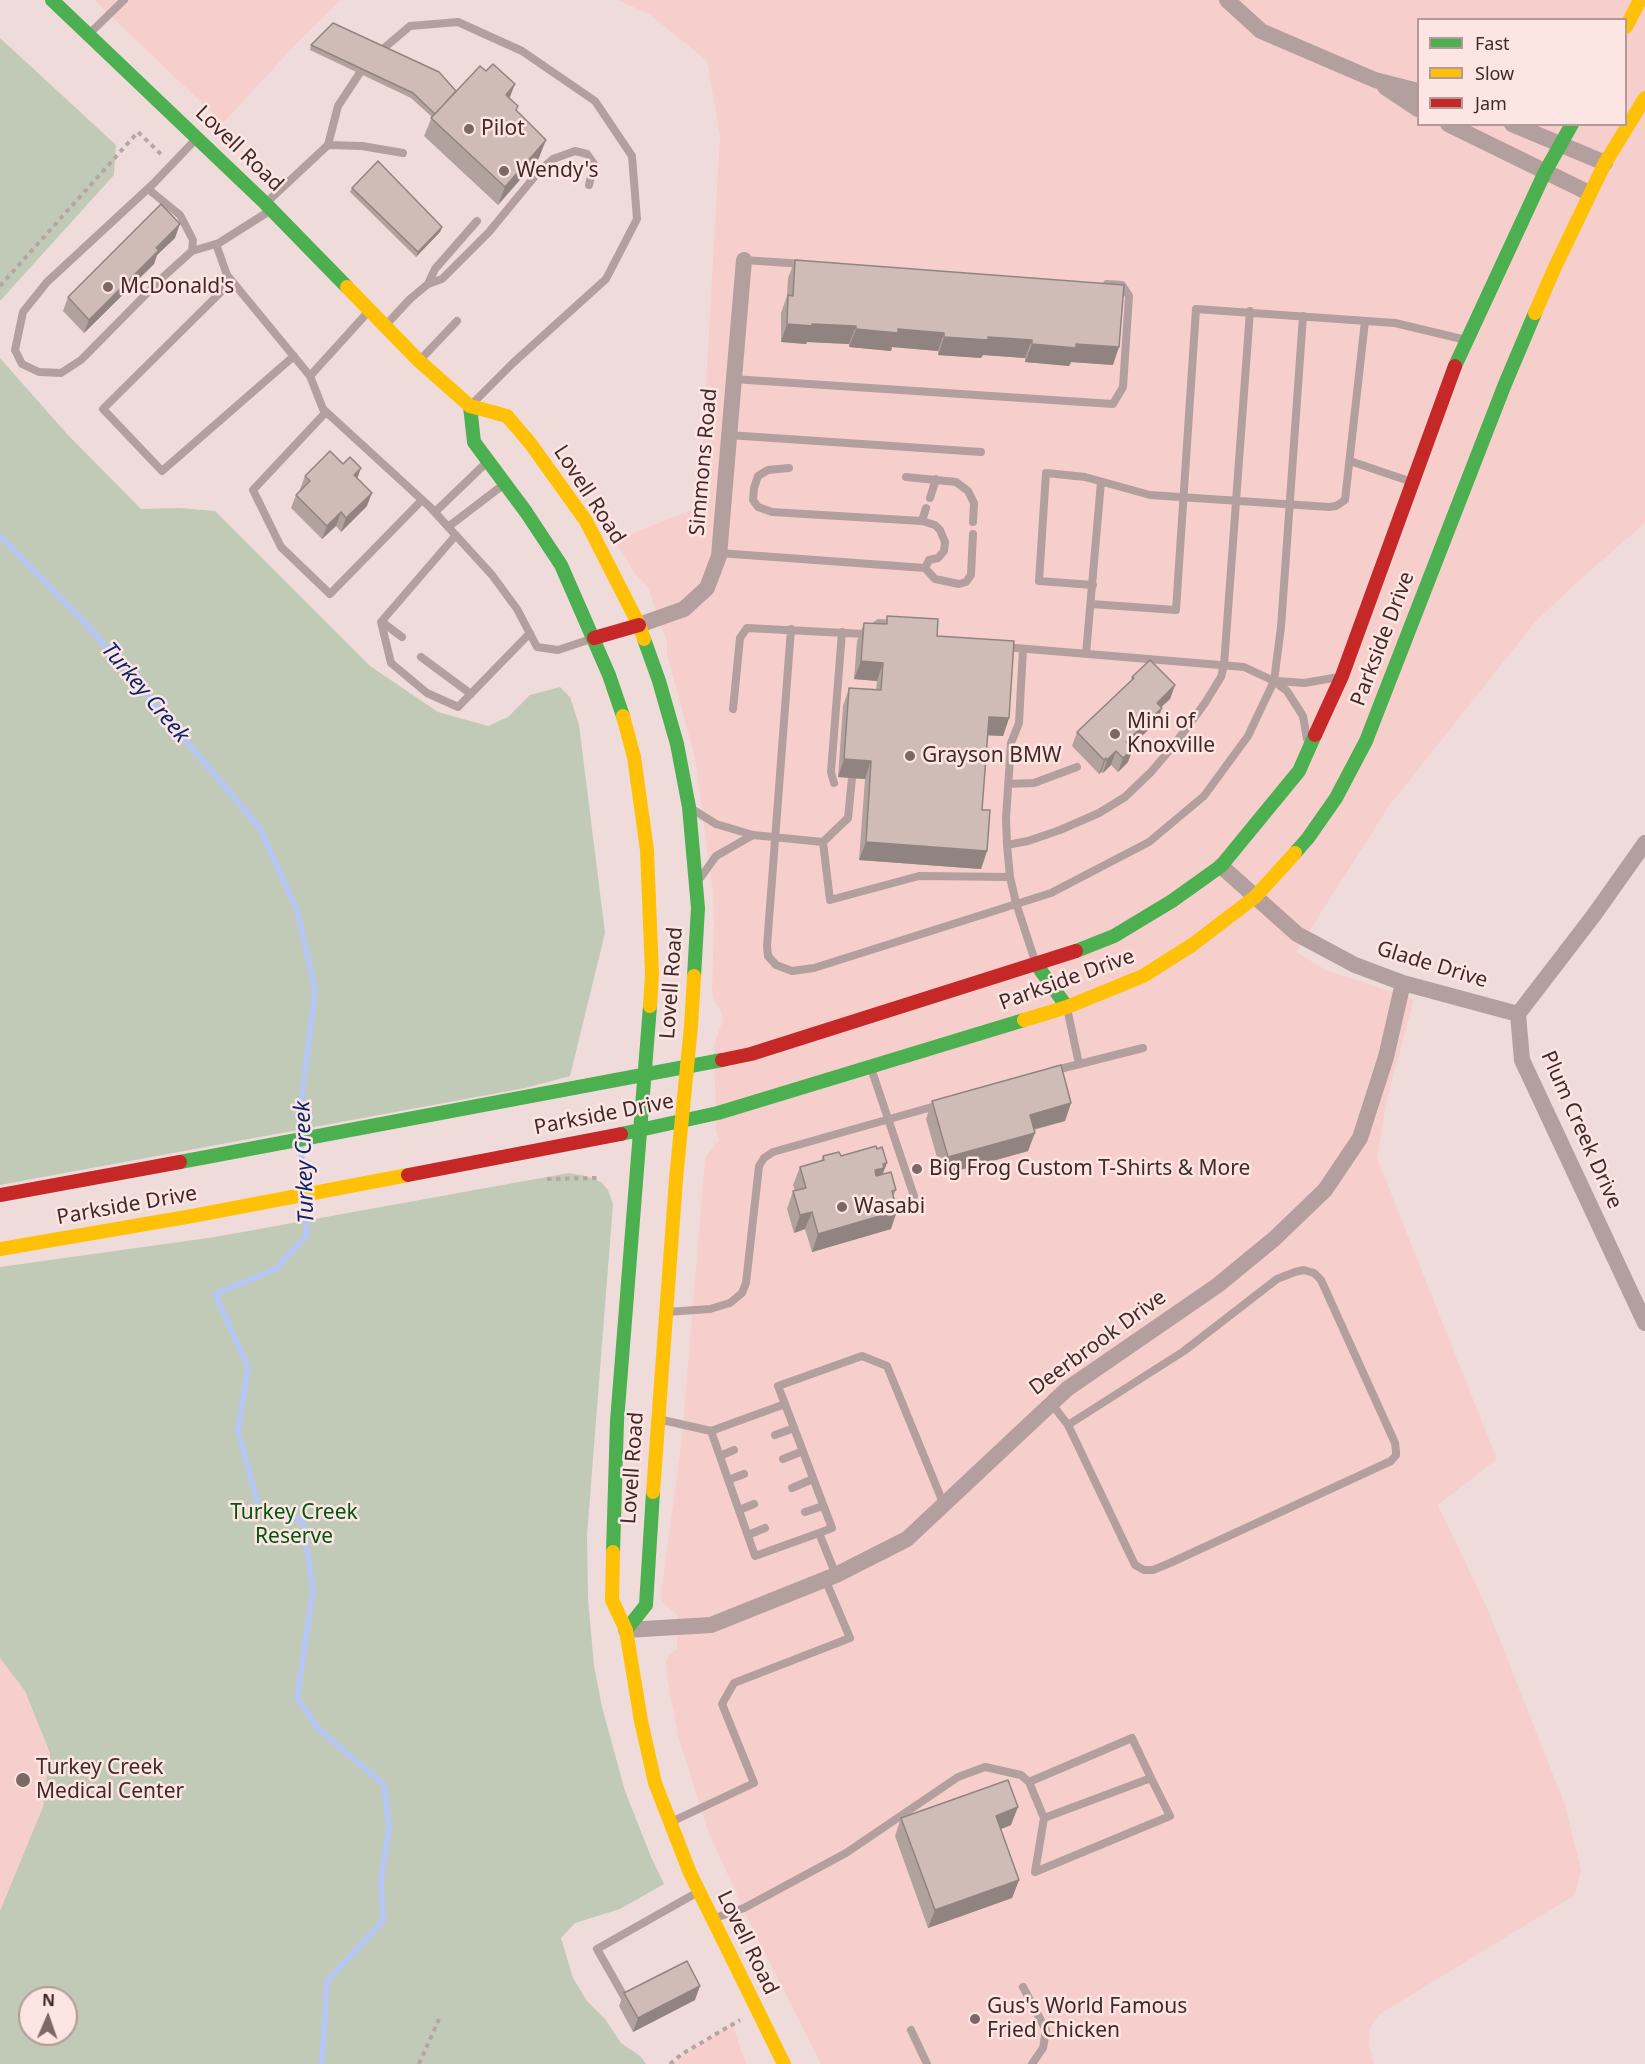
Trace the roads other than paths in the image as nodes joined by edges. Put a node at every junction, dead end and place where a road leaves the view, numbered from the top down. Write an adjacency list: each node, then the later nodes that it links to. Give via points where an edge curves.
1 (52, 0): 6 (street, Lovell Road)
2 (124, 0): 6 (lane)
3 (1227, 0): 7 (street, via 1260,31)
4 (1640, 0): 5 (street)
5 (1627, 25)
6 (88, 35): 14 (street, Lovell Road)
7 (1375, 80): 8 (street); 10 (street)
8 (1417, 90)
9 (1645, 98): 18 (street, Parkside Drive)
10 (1417, 109)
11 (1452, 126): 19 (street)
12 (1517, 126): 16 (street)
13 (1571, 126): 16 (street, Parkside Drive)
14 (197, 137): 21 (lane); 23 (street, Lovell Road)
15 (328, 145): 17 (lane); 23 (lane); 43 (lane, via 338,106 368,61 410,26 458,22 522,51 595,100 632,156 637,219 606,279)
16 (1560, 145): 18 (street); 19 (street, Parkside Drive)
17 (403, 153)
18 (1605, 163): 22 (street, Parkside Drive)
19 (1545, 172): 22 (street); 38 (street, Parkside Drive)
20 (589, 185): 31 (lane, via 594,164 588,154 574,152 553,159 442,279)
21 (148, 189): 26 (lane, via 180,215 193,240); 26 (lane, via 47,282 23,312 15,350 22,364 39,372 61,373 81,360)
22 (1589, 193): 104 (street, Parkside Drive, via 1505,384 1366,741 1308,838)
23 (268, 206): 25 (lane); 32 (street, Lovell Road)
24 (477, 221): 31 (lane, via 435,269)
25 (216, 243): 26 (lane); 29 (lane)
26 (192, 251)
27 (744, 260): 28 (lane); 42 (street, Simmons Road)
28 (815, 265)
29 (232, 281): 39 (lane); 39 (lane, via 102,409 162,471)
30 (1099, 283): 42 (lane, via 1122,285 1129,296 1123,387 1113,404)
31 (428, 284): 37 (lane)
32 (369, 311): 37 (street, Lovell Road); 41 (lane)
33 (1250, 311): 34 (lane); 55 (lane, via 1196,309); 58 (lane)
34 (1303, 315): 36 (lane); 59 (lane)
35 (457, 321): 40 (lane)
36 (1365, 321): 38 (lane, via 1395,323); 48 (lane)
37 (385, 327): 40 (street, Lovell Road)
38 (1466, 340): 53 (street, Parkside Drive)
39 (294, 356): 41 (lane)
40 (419, 361): 43 (street, Lovell Road)
41 (310, 376): 44 (lane)
42 (733, 379): 45 (street, Simmons Road)
43 (470, 406): 47 (street, Lovell Road, via 474,442); 72 (street, Lovell Road, via 507,416 530,443 586,521)
44 (326, 412): 57 (lane); 57 (lane, via 253,490 281,547 330,594)
45 (728, 435): 46 (lane); 67 (street, Simmons Road)
46 (981, 452)
47 (489, 461): 54 (street, Lovell Road); 61 (lane)
48 (1350, 461): 53 (lane); 59 (lane, via 1346,500 1329,507)
49 (789, 468): 62 (lane, via 768,470 758,476 753,500 758,507 772,512)
50 (906, 477): 51 (lane)
51 (936, 479): 56 (lane); 63 (lane, via 956,482 968,490 974,503)
52 (1101, 482): 55 (lane, via 1150,495); 69 (lane); 69 (lane, via 1046,473 1039,581)
53 (1412, 482): 84 (street, Parkside Drive)
54 (505, 483): 64 (lane); 78 (street, Lovell Road, via 561,565)
55 (1184, 497): 58 (lane); 70 (lane, via 1176,610)
56 (930, 498)
57 (422, 500): 61 (lane)
58 (1237, 501): 59 (lane); 83 (lane)
59 (1288, 505): 85 (lane)
60 (926, 508): 62 (lane)
61 (435, 512): 64 (lane)
62 (922, 521): 68 (lane, via 935,525 945,542 944,551 938,558 928,560)
63 (974, 522)
64 (448, 527): 66 (lane)
65 (973, 534): 68 (lane, via 971,575 966,582 935,579)
66 (456, 535): 71 (lane); 76 (lane, via 492,575)
67 (719, 553): 68 (lane); 72 (street, Simmons Road, via 706,588 684,609)
68 (925, 568)
69 (1093, 585): 70 (lane)
70 (1091, 604): 81 (lane)
71 (381, 622): 77 (lane); 88 (lane, via 391,663 427,693 458,707)
72 (639, 625): 78 (street); 95 (street, Lovell Road, via 677,744)
73 (901, 625): 75 (lane, via 879,623 865,634)
74 (791, 629): 75 (lane); 89 (lane, via 747,628 740,638); 97 (lane)
75 (842, 632): 86 (lane)
76 (530, 633): 78 (lane, via 537,647 558,650); 88 (lane)
77 (402, 637)
78 (594, 638): 115 (street, Lovell Road, via 623,717 642,807 652,945)
79 (992, 646): 80 (lane)
80 (1023, 649): 81 (lane); 94 (lane, via 1019,723 1011,743)
81 (1086, 654): 83 (lane)
82 (421, 657): 88 (lane)
83 (1224, 665): 85 (lane, via 1244,667); 100 (lane, via 1205,704 1151,772 1125,797 1060,830)
84 (1342, 676): 85 (lane, via 1304,683); 90 (street, Parkside Drive)
85 (1274, 681): 90 (lane, via 1287,691 1303,716); 105 (lane, via 1248,736 1203,796 1149,842 1051,892)
86 (838, 683): 87 (lane); 93 (lane, via 831,772)
87 (845, 691)
88 (471, 694)
89 (733, 709)
90 (1306, 754): 101 (street, Parkside Drive, via 1299,771)
91 (1077, 767): 94 (lane, via 1034,783)
92 (852, 778): 98 (lane, via 848,818)
93 (834, 783)
94 (1008, 784): 100 (lane)
95 (690, 807): 96 (lane, via 716,824); 103 (street, Lovell Road)
96 (753, 835): 97 (lane); 103 (lane, via 716,856)
97 (775, 837): 98 (lane); 105 (lane, via 768,956 776,965 792,971 814,968)
98 (823, 842): 102 (lane, via 830,900 919,876)
99 (1645, 843): 109 (street)
100 (1007, 845): 102 (lane)
101 (1221, 866): 104 (street, Glade Drive); 106 (street, Parkside Drive, via 1114,936)
102 (1010, 877): 105 (lane)
103 (696, 885): 112 (street, Lovell Road, via 698,908)
104 (1255, 897): 107 (street, Glade Drive, via 1297,934 1354,965); 108 (street, Parkside Drive, via 1143,976)
105 (1016, 903): 106 (lane)
106 (1036, 964): 108 (street); 112 (street, Parkside Drive, via 751,1054)
107 (1403, 983): 109 (street, Glade Drive); 125 (street, Deerbrook Drive, via 1386,1057 1360,1137 1325,1190 1218,1285)
108 (1067, 1007): 111 (lane); 113 (street, Parkside Drive)
109 (1518, 1014): 124 (street, Plum Creek Drive, via 1522,1060)
110 (1143, 1048): 111 (lane)
111 (1079, 1064): 114 (lane)
112 (687, 1067): 115 (street, Parkside Drive); 118 (street, Lovell Road)
113 (871, 1067): 117 (lane); 118 (street, Parkside Drive)
114 (1048, 1072)
115 (646, 1075): 119 (street, Lovell Road); 120 (street, Parkside Drive)
116 (946, 1102): 117 (lane)
117 (890, 1119): 121 (lane); 123 (lane, via 764,1158 759,1166 742,1293 730,1304)
118 (682, 1122): 119 (street, Parkside Drive); 123 (street, Lovell Road)
119 (641, 1129): 122 (street, Parkside Drive, via 279,1200); 149 (street, Lovell Road, via 617,1421 612,1600)
120 (0, 1195)
121 (914, 1196)
122 (0, 1249)
123 (667, 1312): 127 (street, Lovell Road)
124 (1645, 1323)
125 (1051, 1403): 128 (lane); 141 (street, Deerbrook Drive)
126 (785, 1404): 129 (lane); 130 (lane); 141 (lane, via 778,1386 862,1356 887,1366)
127 (657, 1419): 130 (lane); 149 (street, Lovell Road, via 646,1605)
128 (1068, 1425): 128 (lane, via 1136,1565 1144,1570 1170,1563 1391,1461 1396,1451 1321,1280 1304,1270 1277,1279 1184,1351)
129 (794, 1428): 131 (lane); 133 (lane)
130 (711, 1431): 134 (lane)
131 (775, 1435)
132 (734, 1450): 134 (lane)
133 (803, 1451): 135 (lane); 137 (lane)
134 (720, 1456): 138 (lane)
135 (783, 1459)
136 (744, 1474): 138 (lane)
137 (813, 1479): 139 (lane); 142 (lane)
138 (728, 1480): 143 (lane)
139 (792, 1488)
140 (754, 1504): 143 (lane)
141 (944, 1505): 148 (street, Deerbrook Drive, via 908,1539)
142 (823, 1506): 144 (lane); 146 (lane, via 832,1528)
143 (739, 1510): 147 (lane)
144 (805, 1512)
145 (765, 1528): 147 (lane)
146 (819, 1533): 147 (lane, via 755,1556); 148 (lane)
147 (748, 1535)
148 (830, 1577): 149 (street, Deerbrook Drive, via 711,1625); 153 (lane, via 850,1638 734,1683 722,1704 754,1783)
149 (626, 1630): 153 (street, Lovell Road, via 655,1783)
150 (1152, 1778): 151 (lane, via 1132,1738); 152 (lane); 152 (lane, via 1170,1816 1035,1872)
151 (1029, 1782): 152 (lane); 155 (lane, via 1021,1775 985,1767 958,1777 846,1853 744,1908)
152 (1044, 1818)
153 (670, 1822): 154 (street, Lovell Road)
154 (699, 1891): 155 (street, Lovell Road); 157 (lane, via 597,1949)
155 (712, 1919): 159 (street, Lovell Road)
156 (1023, 1987): 161 (lane, via 1046,2030 1043,2048)
157 (626, 2000)
158 (911, 2030): 160 (lane)
159 (784, 2064)
160 (927, 2064)
161 (1032, 2064)

